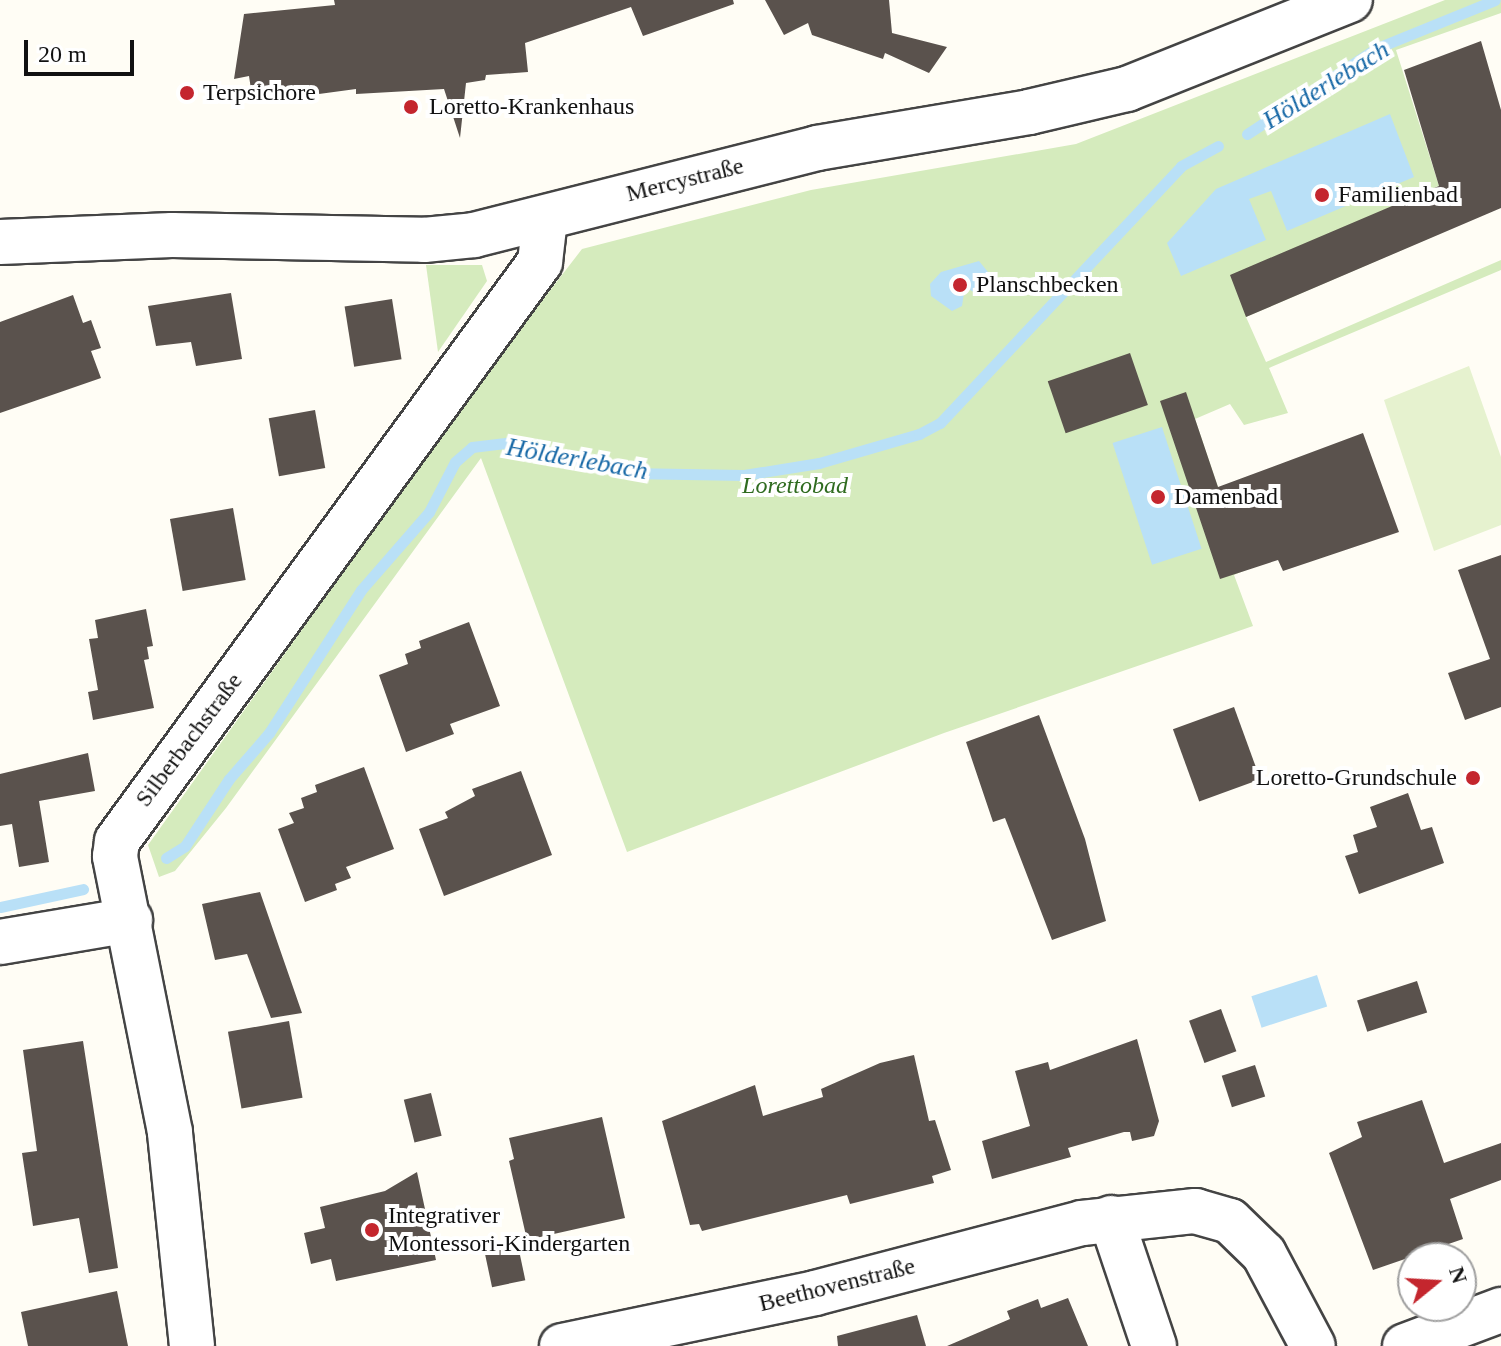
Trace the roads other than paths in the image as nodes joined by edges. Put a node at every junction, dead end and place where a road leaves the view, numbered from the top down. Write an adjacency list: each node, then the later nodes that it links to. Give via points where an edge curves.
1 (1350, 0): 2 (street, Mercystraße, via 1127,89 1029,112 817,148)
2 (545, 219): 3 (street, Mercystraße, via 424,240 172,235); 4 (street, Silberbachstraße, via 540,262 125,825)
3 (0, 242)
4 (123, 891): 5 (street); 8 (street, via 170,1132)
5 (0, 942)
6 (1111, 1218): 9 (street, Beethovenstraße, via 815,1293); 10 (street); 11 (street, Beethovenstraße, via 1195,1211 1230,1221 1264,1254)
7 (1501, 1310): 12 (street)
8 (192, 1346)
9 (562, 1346)
10 (1154, 1346)
11 (1313, 1346)
12 (1405, 1346)

